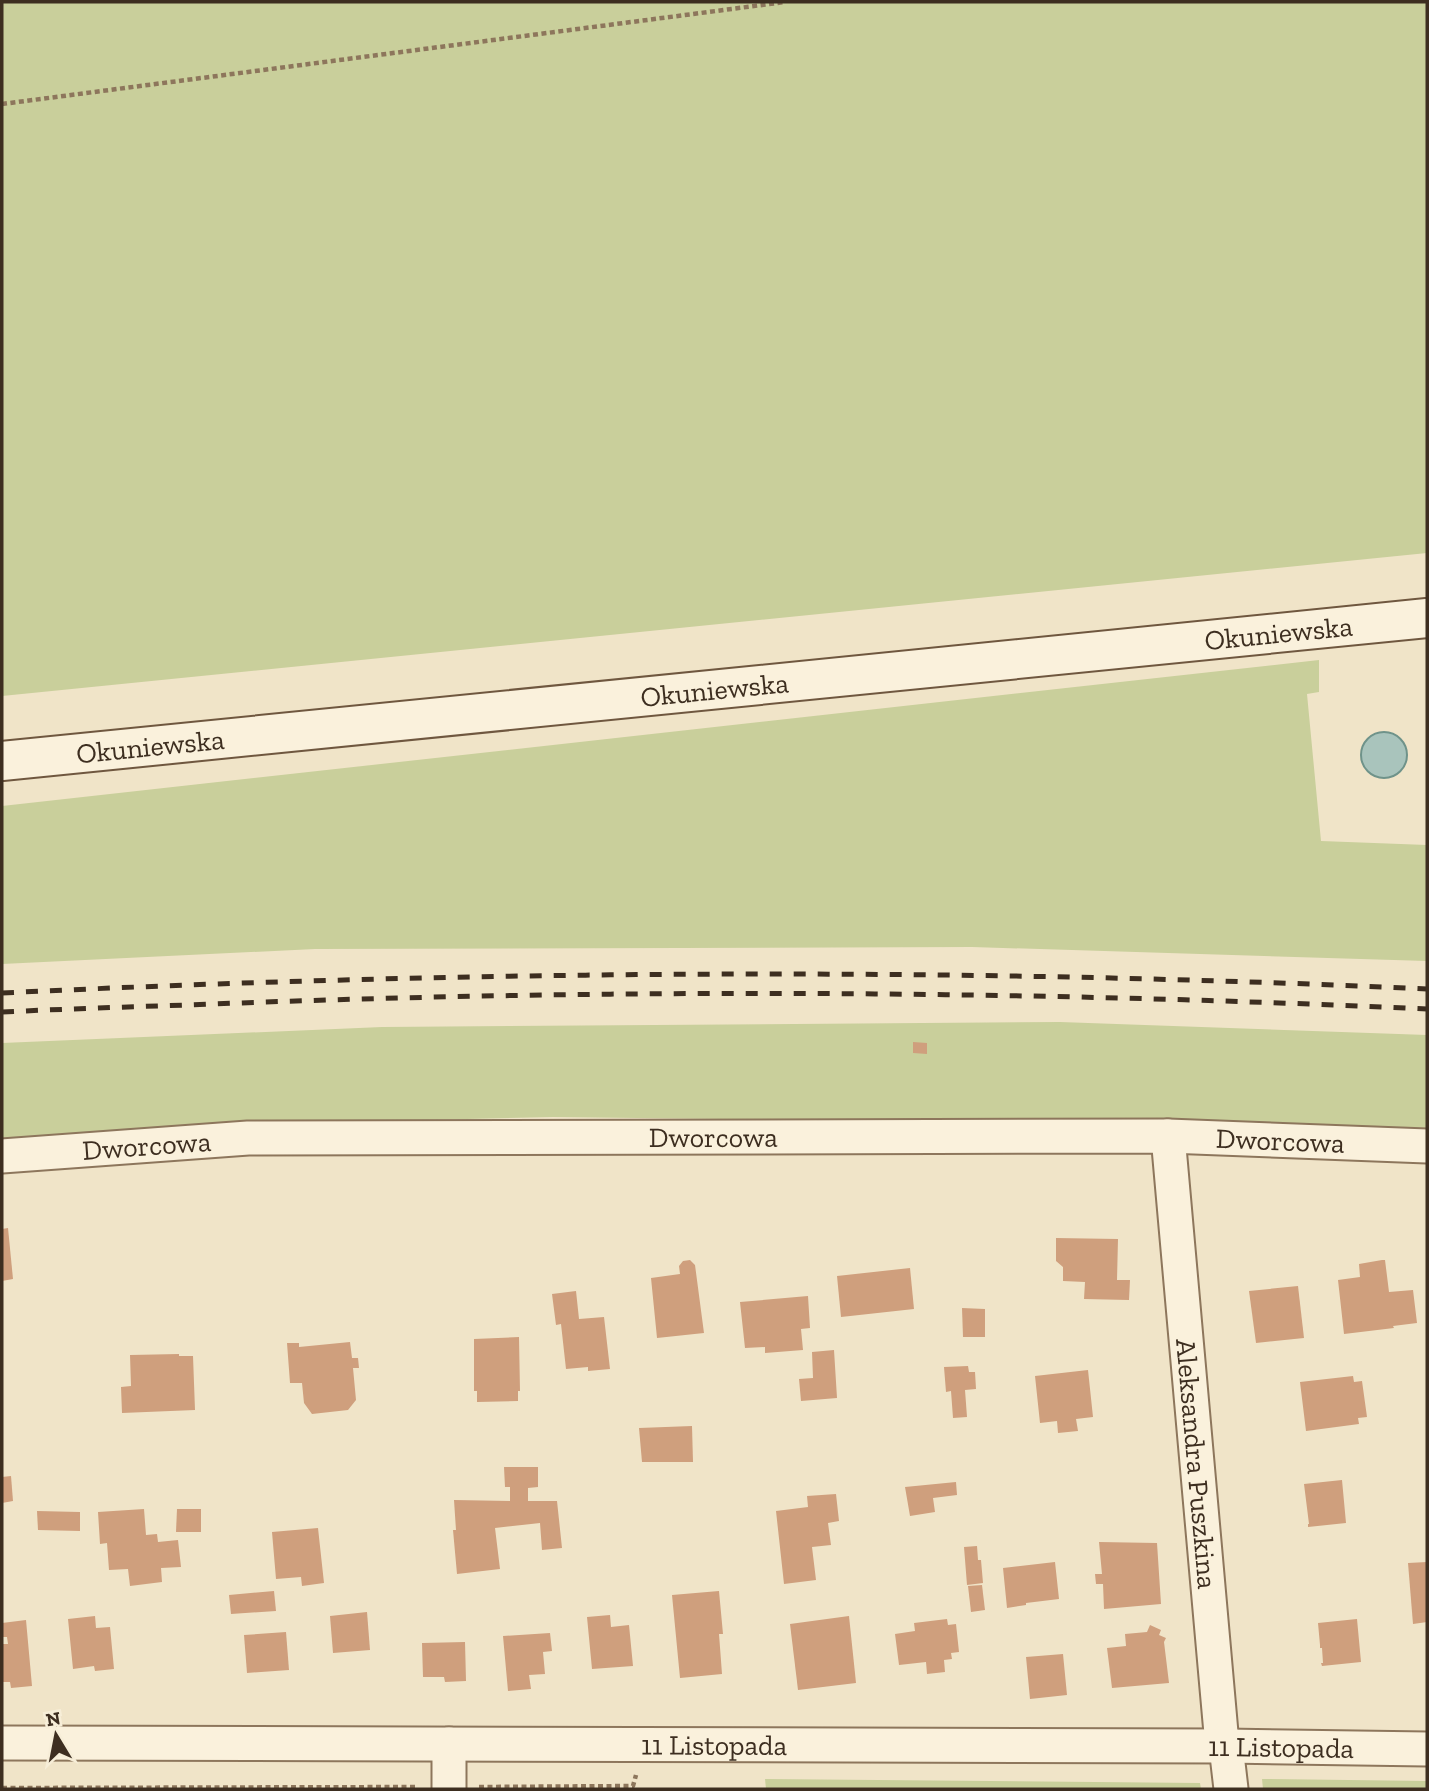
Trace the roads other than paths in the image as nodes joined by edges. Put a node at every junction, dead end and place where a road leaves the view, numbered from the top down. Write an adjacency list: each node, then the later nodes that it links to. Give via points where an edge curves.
1 (1427, 618): 2 (main road, Okuniewska)
2 (2, 761)
3 (1168, 1136): 4 (street, Dworcowa); 5 (street, Dworcowa, via 248,1138); 8 (street, Aleksandra Puszkina, via 1221,1733)
4 (1427, 1146)
5 (2, 1156)
6 (2, 1743): 7 (street, 11 Listopada)
7 (449, 1744): 8 (street, 11 Listopada); 10 (street)
8 (1226, 1746): 9 (street, 11 Listopada); 11 (street, Aleksandra Puszkina)
9 (1427, 1749)
10 (449, 1789)
11 (1231, 1789)

